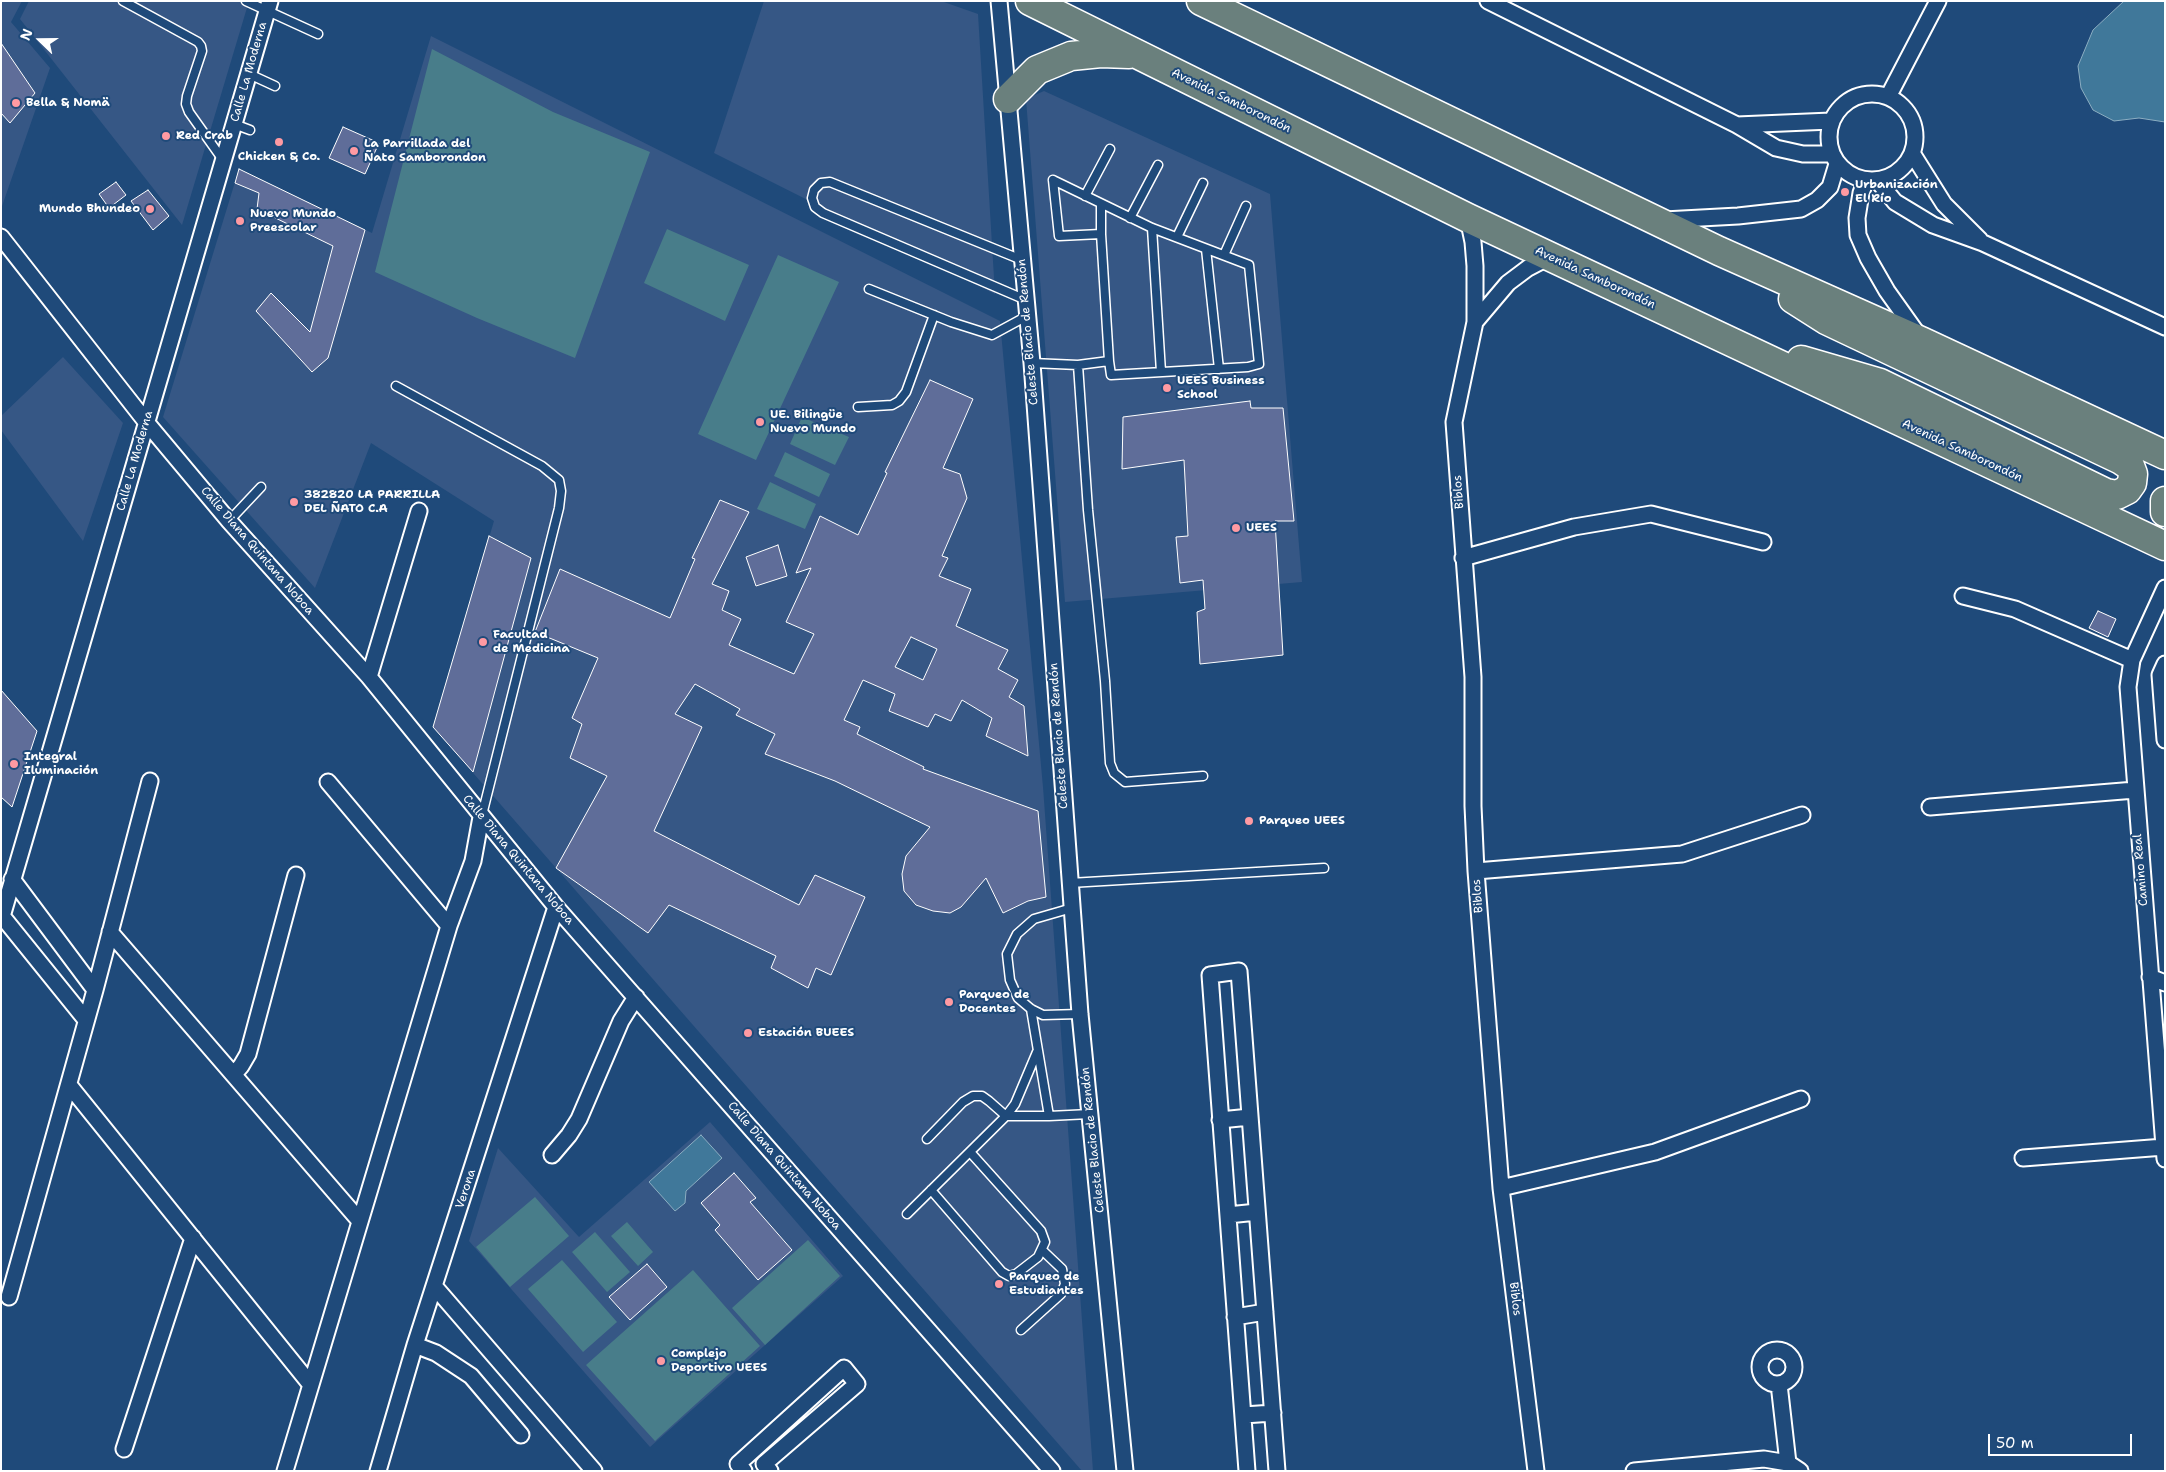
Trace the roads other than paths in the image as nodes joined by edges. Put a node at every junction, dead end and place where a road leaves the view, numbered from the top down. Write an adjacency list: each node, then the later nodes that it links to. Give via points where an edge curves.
1 (123, 1): 22 (lane, via 201,46 186,104)
2 (246, 1): 8 (lane)
3 (999, 1): 14 (street, Celeste Blacio de Rendón)
4 (1030, 1): 10 (highway, Avenida Samborondón)
5 (1201, 1): 31 (highway)
6 (1488, 1): 17 (street)
7 (1938, 1): 13 (street)
8 (269, 6): 9 (lane); 11 (street, Calle La Moderna)
9 (318, 34)
10 (1134, 54): 14 (highway, via 1071,56 1037,70); 30 (highway, Avenida Samborondón)
11 (249, 74): 12 (lane); 16 (street, Calle La Moderna)
12 (275, 86)
13 (1888, 97): 15 (street, via 1877,94 1855,97 1845,103); 20 (street, via 1909,114 1915,140)
14 (1008, 99): 41 (street, Celeste Blacio de Rendón)
15 (1831, 121): 17 (street); 21 (street, via 1829,138)
16 (234, 124): 18 (lane); 22 (street, Calle La Moderna)
17 (1737, 125): 21 (street, via 1776,148)
18 (250, 130)
19 (1110, 149): 26 (lane)
20 (1912, 153): 24 (street, via 1898,172); 36 (street, via 1944,204)
21 (1835, 159): 24 (street, via 1855,178); 31 (street, via 1830,187 1801,209)
22 (224, 160): 57 (street, Calle La Moderna)
23 (1158, 165): 29 (lane)
24 (1872, 180): 36 (street, via 1895,202 1933,225); 49 (street, via 1858,211 1858,235 1886,291)
25 (1203, 183): 35 (lane)
26 (1084, 196): 27 (lane); 33 (lane, via 1054,180 1059,236)
27 (1101, 205): 29 (lane); 33 (lane)
28 (1246, 206): 39 (lane)
29 (1130, 218): 32 (lane)
30 (1468, 218): 40 (highway, Avenida Samborondón); 46 (street, Biblos, via 1475,266)
31 (1653, 220): 38 (highway)
32 (1152, 228): 35 (lane); 54 (lane)
33 (1101, 234): 50 (lane)
34 (1, 236): 57 (street, Calle Diana Quintana Noboa)
35 (1177, 238): 37 (lane)
36 (1983, 243): 47 (street)
37 (1206, 249): 39 (lane); 53 (lane)
38 (1719, 251): 48 (highway, via 1826,320 2121,460 2130,466 2132,483 2117,495 2106,493 1880,383); 49 (highway)
39 (1224, 256): 53 (lane, via 1249,265 1259,364)
40 (1549, 257): 46 (street, Biblos, via 1508,283); 48 (highway, Avenida Samborondón)
41 (1022, 260): 43 (street, Celeste Blacio de Rendón); 43 (lane, via 830,182 821,182 814,190 815,207 823,213)
42 (869, 289): 44 (lane)
43 (1026, 300): 45 (street, Celeste Blacio de Rendón)
44 (934, 315): 45 (lane, via 992,335); 56 (lane, via 906,392 899,401 892,405)
45 (1027, 316): 51 (street, Celeste Blacio de Rendón)
46 (1475, 322): 66 (street, Biblos, via 1454,422)
47 (2165, 328)
48 (1715, 335): 65 (highway, Avenida Samborondón)
49 (1923, 342): 58 (highway)
50 (1109, 361): 52 (lane); 54 (lane, via 1111,375)
51 (1032, 363): 52 (lane); 84 (street, Celeste Blacio de Rendón)
52 (1078, 365): 73 (lane, via 1110,763 1114,773 1125,782)
53 (1219, 369): 54 (lane)
54 (1161, 372)
55 (396, 386): 79 (lane, via 542,466 560,480 559,508)
56 (858, 407)
57 (147, 423): 63 (street, Calle Diana Quintana Noboa); 83 (street, Calle La Moderna)
58 (2165, 454)
59 (261, 487): 63 (lane)
60 (2165, 501): 62 (highway)
61 (419, 511): 71 (street)
62 (2165, 512)
63 (229, 521): 71 (street, Calle Diana Quintana Noboa)
64 (1763, 542): 66 (street, via 1651,514 1574,527)
65 (2165, 546)
66 (1463, 558): 81 (street, Biblos, via 1473,677)
67 (2165, 588): 69 (street, Camino Real)
68 (1963, 596): 69 (street, via 2015,609)
69 (2132, 660): 76 (street, Camino Real, via 2128,687)
70 (2165, 664): 72 (street, via 2160,675)
71 (369, 677): 79 (street, Calle Diana Quintana Noboa)
72 (2165, 740)
73 (1203, 776)
74 (150, 781): 89 (street)
75 (328, 782): 88 (street)
76 (2135, 790): 77 (street); 90 (street, Camino Real)
77 (1930, 807)
78 (1802, 815): 81 (street, via 1682,854)
79 (481, 817): 85 (street, Calle Diana Quintana Noboa); 88 (street, via 473,861)
80 (1324, 868): 84 (lane)
81 (1476, 871): 111 (street, Biblos)
82 (296, 875): 98 (street, via 248,1054)
83 (12, 879): 87 (street, Calle La Moderna); 92 (street)
84 (1070, 883): 86 (street, Celeste Blacio de Rendón)
85 (556, 907): 93 (street, Calle Diana Quintana Noboa); 119 (street, Verona)
86 (1072, 908): 94 (lane, via 1034,919 1017,934 1007,954 1010,980 1018,998); 95 (street, Celeste Blacio de Rendón)
87 (2, 918): 96 (street)
88 (449, 926): 116 (street)
89 (110, 932): 92 (street); 98 (street)
90 (2150, 977): 91 (street); 108 (street, Camino Real)
91 (2165, 983)
92 (94, 990): 96 (street)
93 (636, 997): 109 (street, via 620,1021 578,1119); 137 (street, Calle Diana Quintana Noboa)
94 (1031, 1009): 95 (lane, via 1043,1015); 97 (lane)
95 (1080, 1014): 101 (street, Celeste Blacio de Rendón)
96 (86, 1020): 99 (street)
97 (1037, 1052): 102 (lane, via 1015,1104); 103 (lane)
98 (234, 1074): 116 (street)
99 (69, 1085): 117 (street); 120 (street)
100 (1800, 1099): 111 (street, via 1655,1152)
101 (1090, 1114): 103 (lane); 138 (street, Celeste Blacio de Rendón)
102 (1006, 1116): 103 (lane); 106 (lane, via 982,1096 973,1096); 107 (lane)
103 (1049, 1116)
104 (1250, 1117): 105 (street); 105 (street, via 1239,971 1210,975); 113 (street)
105 (1220, 1120): 115 (street)
106 (927, 1139)
107 (970, 1152): 112 (lane); 118 (lane, via 1041,1232 1045,1242)
108 (2164, 1153): 110 (street)
109 (552, 1155)
110 (2023, 1158)
111 (1501, 1188): 141 (street, Biblos)
112 (931, 1190): 114 (lane); 118 (lane, via 1009,1276 1038,1257)
113 (1258, 1212): 115 (street); 121 (street)
114 (907, 1214)
115 (1228, 1214): 122 (street)
116 (359, 1220): 126 (street)
117 (193, 1238): 126 (street); 130 (street)
118 (1042, 1250): 123 (lane, via 1062,1269 1065,1284 1061,1294)
119 (435, 1287): 124 (street, Verona); 134 (street)
120 (9, 1297)
121 (1265, 1312): 122 (street); 127 (street)
122 (1236, 1317): 128 (street)
123 (1021, 1330)
124 (415, 1346): 129 (street, via 436,1353 471,1376); 133 (street, Verona)
125 (1780, 1384): 131 (street)
126 (311, 1385): 132 (street)
127 (1273, 1413): 128 (street); 140 (street)
128 (1244, 1415): 139 (street)
129 (521, 1435)
130 (124, 1449)
131 (1794, 1467): 142 (street, via 1764,1459)
132 (285, 1471)
133 (378, 1471)
134 (594, 1471)
135 (744, 1471): 136 (street, via 738,1464 844,1368 857,1384 764,1464)
136 (770, 1471)
137 (1052, 1471)
138 (1126, 1471)
139 (1248, 1471)
140 (1278, 1471)
141 (1536, 1471)
142 (1634, 1471)

